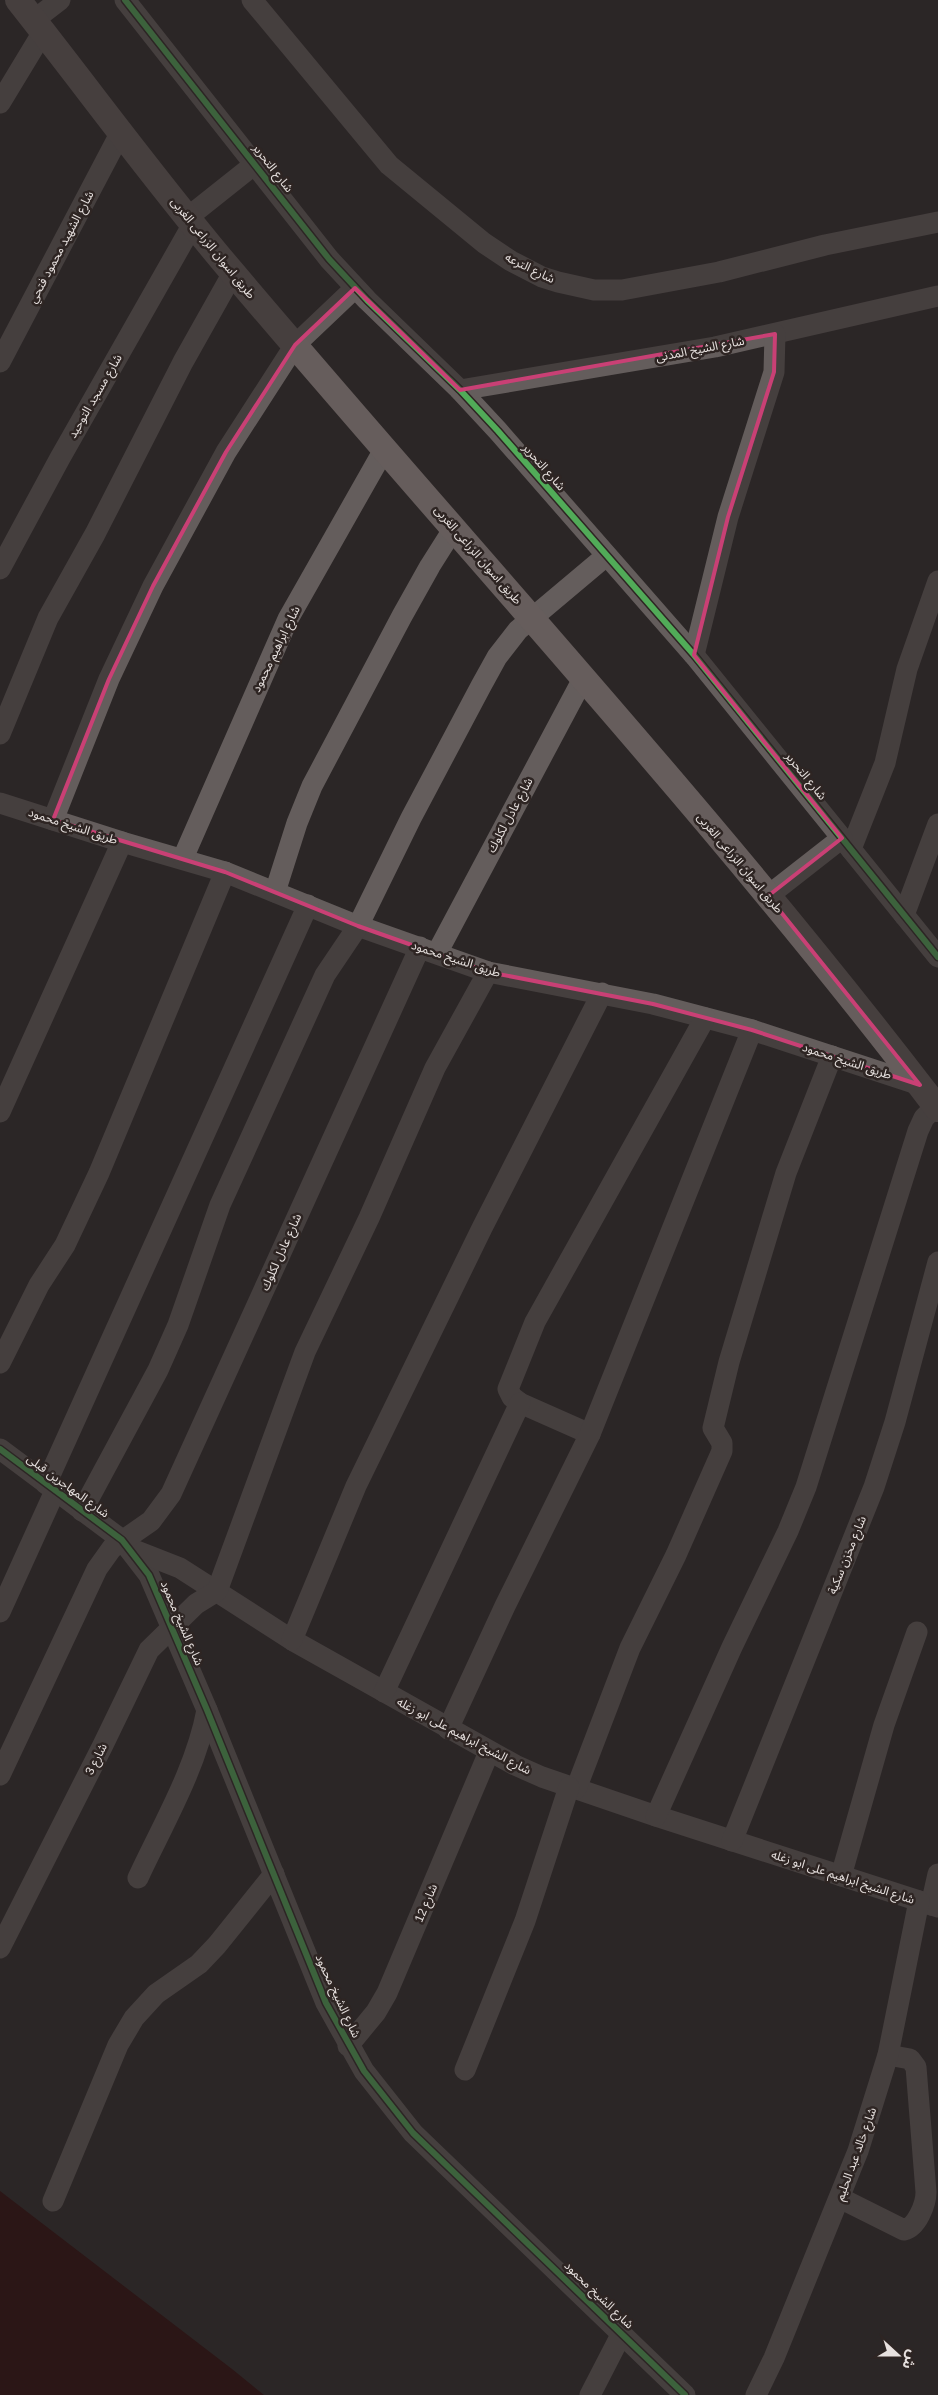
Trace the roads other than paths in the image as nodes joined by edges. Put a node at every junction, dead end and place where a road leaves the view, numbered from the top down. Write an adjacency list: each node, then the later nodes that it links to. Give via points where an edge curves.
1 (60, 0): 4 (street)
2 (125, 0): 7 (street, شارع التحرير)
3 (252, 0): 9 (street, شارع الترعه, via 389,165 484,243 542,277 594,290 622,290 719,272 825,245)
4 (32, 17): 5 (street); 6 (main road, طريق اسوان الزراعى الغربى)
5 (0, 103)
6 (122, 132): 8 (main road, طريق اسوان الزراعى الغربى); 15 (street, شارع الشهيد محمود فتحي)
7 (255, 164): 8 (street); 11 (street, شارع التحرير)
8 (190, 221): 10 (main road, طريق اسوان الزراعى الغربى); 20 (street, شارع مسجد التوحيد)
9 (938, 222)
10 (233, 273): 14 (main road, طريق اسوان الزراعى الغربى); 25 (street, via 48,618)
11 (355, 288): 14 (street); 16 (street, شارع التحرير)
12 (938, 296): 13 (street, شارع الشيخ المدنى)
13 (775, 334): 16 (street, شارع الشيخ المدنى); 23 (street, via 774,372 728,517)
14 (295, 345): 17 (main road, طريق اسوان الزراعى الغربى); 27 (street, via 226,452 154,586 109,679)
15 (0, 362)
16 (460, 390): 19 (street, شارع التحرير)
17 (385, 448): 18 (main road, طريق اسوان الزراعى الغربى); 31 (street, شارع ابراهيم محمود, via 288,619)
18 (454, 528): 22 (main road, طريق اسوان الزراعى الغربى); 33 (street, via 402,616 312,786)
19 (606, 556): 22 (street); 23 (street, شارع التحرير)
20 (0, 570)
21 (938, 581): 30 (street, via 907,669 885,763)
22 (532, 617): 24 (main road, طريق اسوان الزراعى الغربى); 37 (street, via 507,643 480,686)
23 (694, 655): 30 (street, شارع التحرير)
24 (584, 676): 34 (main road, طريق اسوان الزراعى الغربى); 38 (street, شارع عادل لكلوك)
25 (0, 734)
26 (0, 803): 27 (street, طريق الشيخ محمود)
27 (53, 820): 29 (street, طريق الشيخ محمود)
28 (938, 824): 36 (street)
29 (122, 842): 31 (street, طريق الشيخ محمود); 47 (street)
30 (847, 844): 34 (street); 36 (street, شارع التحرير)
31 (183, 858): 32 (street, طريق الشيخ محمود)
32 (225, 872): 33 (street, طريق الشيخ محمود); 49 (street, via 99,1173 65,1245 39,1285)
33 (275, 892): 35 (street, طريق الشيخ محمود)
34 (768, 896): 45 (main road, طريق اسوان الزراعى الغربى)
35 (308, 905): 37 (street, طريق الشيخ محمود); 53 (street)
36 (904, 915): 39 (street, شارع التحرير)
37 (358, 926): 38 (street, طريق الشيخ محمود); 54 (street, via 325,975 220,1205 178,1325 158,1370)
38 (428, 950): 40 (street, طريق الشيخ محمود); 55 (street, شارع عادل لكلوك, via 171,1494 151,1521)
39 (938, 957)
40 (488, 972): 41 (street, طريق الشيخ محمود); 56 (street, via 435,1068 305,1352)
41 (602, 993): 42 (street, طريق الشيخ محمود); 60 (street, via 482,1228 361,1477)
42 (705, 1018): 43 (street, طريق الشيخ محمود); 50 (street, via 535,1322 508,1389)
43 (752, 1030): 44 (street, طريق الشيخ محمود); 51 (street)
44 (832, 1056): 45 (street, طريق الشيخ محمود); 66 (street, via 786,1173 730,1362 714,1428 722,1443 722,1451 630,1648)
45 (920, 1085): 46 (main road, طريق اسوان الزراعى الغربى)
46 (937, 1106): 67 (street, via 924,1118 918,1131 806,1488)
47 (0, 1112)
48 (938, 1262): 68 (street, شارع مخزن سكية, via 874,1487)
49 (0, 1364)
50 (520, 1403): 51 (street); 61 (street)
51 (590, 1434): 63 (street)
52 (0, 1449): 53 (street, شارع المهاجرين قبلى)
53 (50, 1487): 54 (street, شارع المهاجرين قبلى); 57 (street)
54 (82, 1511): 55 (street, شارع المهاجرين قبلى)
55 (126, 1544): 56 (street, شارع الشيخ ابراهيم على ابو زغله, via 180,1568); 58 (street, شارع الشيخ محمود, via 149,1575); 65 (street, شارع عادل لكلوك, via 104,1558 97,1569)
56 (217, 1591): 58 (street, شارع 3, via 196,1604); 60 (street, شارع الشيخ ابراهيم على ابو زغله)
57 (0, 1612)
58 (172, 1628): 62 (street, شارع الشيخ محمود); 74 (street, شارع 3, via 149,1650)
59 (917, 1632): 71 (street, via 884,1726)
60 (292, 1640): 61 (street, شارع الشيخ ابراهيم على ابو زغله)
61 (384, 1692): 63 (street, شارع الشيخ ابراهيم على ابو زغله)
62 (207, 1710): 69 (street, شارع الشيخ محمود); 72 (street, via 192,1764)
63 (448, 1729): 64 (street, شارع الشيخ ابراهيم على ابو زغله)
64 (489, 1752): 66 (street, شارع الشيخ ابراهيم على ابو زغله); 75 (street, شارع 12, via 387,1993 368,2024)
65 (0, 1776)
66 (573, 1788): 67 (street, شارع الشيخ ابراهيم على ابو زغله); 77 (street, via 525,1921)
67 (656, 1816): 68 (street, شارع الشيخ ابراهيم على ابو زغله)
68 (732, 1840): 71 (street, شارع الشيخ ابراهيم على ابو زغله)
69 (274, 1874): 75 (street, شارع الشيخ محمود, via 326,2003); 79 (street, via 199,1964 156,1994 134,2018 118,2045)
70 (938, 1874): 73 (street, شارع خالد عبد الحليم)
71 (841, 1876): 73 (street, شارع الشيخ ابراهيم على ابو زغله)
72 (138, 1878)
73 (930, 1905): 76 (street, شارع خالد عبد الحليم)
74 (0, 1948)
75 (348, 2046): 80 (street, شارع الشيخ محمود, via 413,2133)
76 (888, 2055): 78 (street, شارع خالد عبد الحليم); 78 (street, via 910,2060 916,2067 926,2192 924,2204 912,2227 904,2230)
77 (465, 2070)
78 (840, 2198): 83 (street, شارع خالد عبد الحليم)
79 (53, 2201)
80 (622, 2333): 81 (street); 82 (street, شارع الشيخ محمود)
81 (590, 2395)
82 (685, 2395)
83 (756, 2395)

